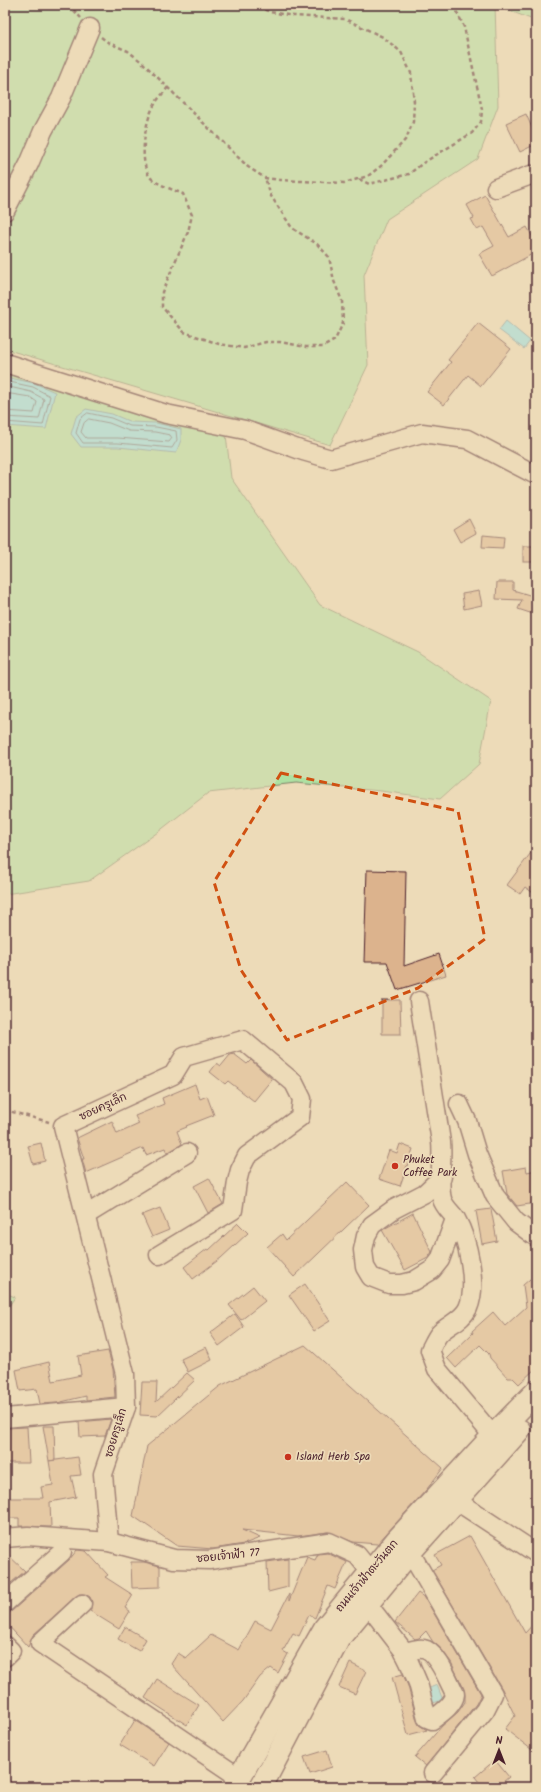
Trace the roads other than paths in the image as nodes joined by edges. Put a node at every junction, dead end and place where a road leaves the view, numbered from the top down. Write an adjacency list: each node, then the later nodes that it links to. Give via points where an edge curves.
1 (90, 28): 4 (street, via 61,98)
2 (536, 175): 3 (street)
3 (496, 188)
4 (5, 211)
5 (5, 363): 6 (street, via 166,414 245,430 331,459 422,433 467,438)
6 (536, 475)
7 (419, 1001): 10 (street, via 441,1142)
8 (459, 1104): 13 (street, via 495,1196 516,1222)
9 (187, 1153): 11 (street)
10 (442, 1177): 12 (street, via 442,1201); 12 (street, via 425,1193 394,1209 372,1225 363,1250 365,1267 371,1277 388,1284 402,1284 414,1281 432,1270 440,1260)
11 (86, 1215): 14 (street, ซอยครูเล็ก, via 63,1126 173,1075 184,1058 243,1040 294,1083 302,1099 300,1117 247,1156 237,1182 234,1210); 16 (street, ซอยครูเล็ก, via 125,1374)
12 (455, 1219): 19 (street, via 461,1230 472,1269 473,1285 469,1306 464,1315 439,1334 430,1350 437,1369)
13 (536, 1237)
14 (159, 1255)
15 (536, 1392): 19 (main road, ถนนเจ้าฟ้าตะวันตก)
16 (126, 1408): 18 (street); 22 (street, ซอยครูเล็ก, via 103,1474)
17 (536, 1414): 20 (main road, ถนนเจ้าฟ้าตะวันตก)
18 (5, 1418)
19 (493, 1436): 20 (main road, ถนนเจ้าฟ้าตะวันตก)
20 (449, 1496): 23 (main road, ถนนเจ้าฟ้าตะวันตก); 25 (street)
21 (5, 1538): 22 (street, ซอยเจ้าฟ้า 77, via 28,1536)
22 (109, 1542): 26 (street, ซอยเจ้าฟ้า 77, via 174,1559 209,1560 329,1542 357,1555)
23 (403, 1546): 26 (main road, ถนนเจ้าฟ้าตะวันตก); 27 (main road, ถนนเจ้าฟ้าตะวันตก); 33 (street, via 493,1694 485,1710)
24 (62, 1552): 28 (street)
25 (536, 1553)
26 (370, 1571): 27 (main road, ถนนเจ้าฟ้าตะวันตก)
27 (362, 1597): 31 (street); 34 (main road, ถนนเจ้าฟ้าตะวันตก, via 325,1628); 35 (main road, ถนนเจ้าฟ้าตะวันตก)
28 (5, 1604)
29 (82, 1604): 34 (street, via 40,1644)
30 (5, 1644): 32 (street, via 11,1651)
31 (404, 1653)
32 (5, 1657)
33 (433, 1772)
34 (237, 1782)
35 (261, 1787)

